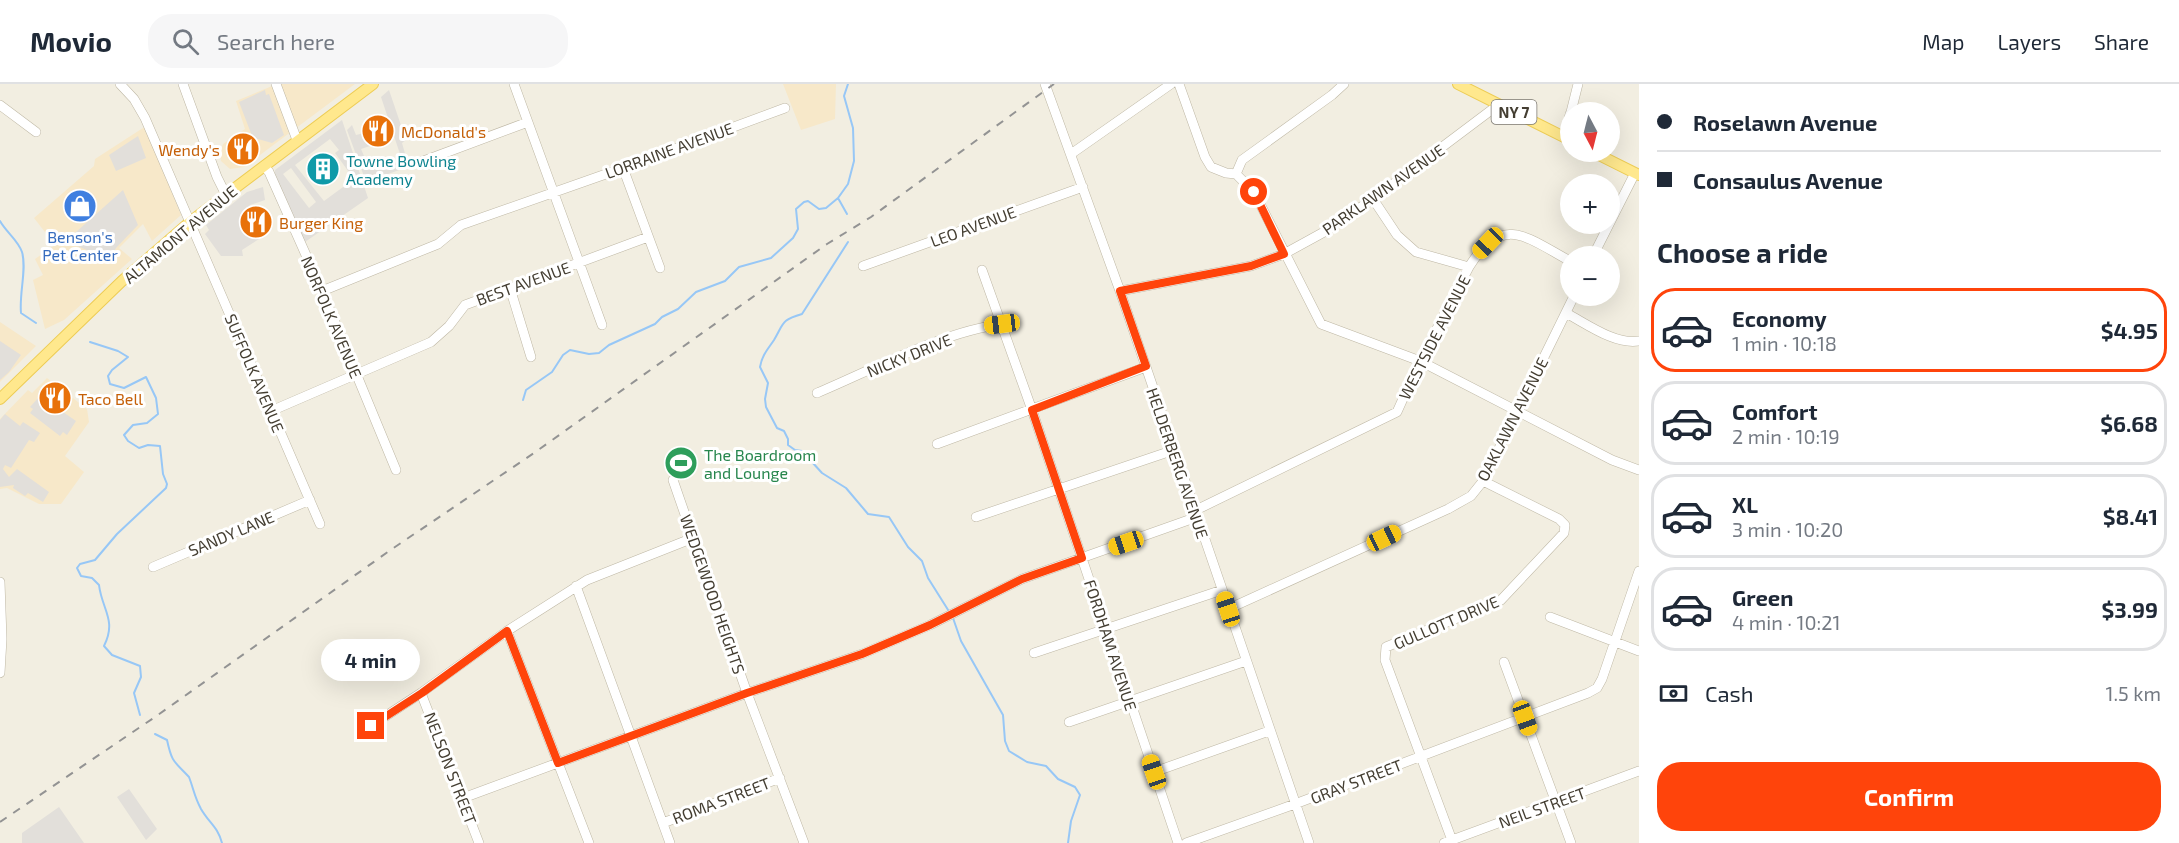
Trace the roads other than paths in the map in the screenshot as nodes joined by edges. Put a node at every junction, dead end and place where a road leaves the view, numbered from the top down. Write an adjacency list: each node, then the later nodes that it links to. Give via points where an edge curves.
1 (120, 84): 31 (street, SUFFOLK AVENUE, via 145,118)
2 (183, 84): 29 (street)
3 (276, 84): 19 (street)
4 (514, 84): 16 (street)
5 (1045, 84): 20 (street, HELDERBERG AVENUE)
6 (1171, 84): 20 (street)
7 (1179, 84): 25 (street, via 1211,167)
8 (1344, 84): 25 (street, via 1242,160)
9 (1458, 84): 14 (main road, NY 7)
10 (1578, 84): 12 (street)
11 (370, 85): 19 (main road, ALTAMONT AVENUE)
12 (1574, 102)
13 (0, 105): 17 (street)
14 (1498, 105): 18 (main road, NY 7); 30 (street, PARKLAWN AVENUE)
15 (785, 108): 24 (street, LORRAINE AVENUE)
16 (528, 122): 22 (street); 28 (street)
17 (36, 132)
18 (1560, 135)
19 (297, 140): 23 (main road, ALTAMONT AVENUE)
20 (1071, 154): 27 (street, HELDERBERG AVENUE)
21 (1613, 162): 26 (main road)
22 (417, 163)
23 (264, 166): 29 (main road, ALTAMONT AVENUE); 42 (street, NORFOLK AVENUE)
24 (623, 168): 28 (street, LORRAINE AVENUE); 32 (street)
25 (1236, 174): 34 (street, via 1254,192)
26 (1637, 174): 33 (street)
27 (1083, 187): 37 (street, LEO AVENUE); 43 (street, HELDERBERG AVENUE)
28 (553, 191): 36 (street); 42 (street, LORRAINE AVENUE, via 460,225 438,244)
29 (226, 195): 31 (main road, ALTAMONT AVENUE)
30 (1373, 200): 34 (street, PARKLAWN AVENUE); 38 (street, via 1397,235 1416,252)
31 (190, 222): 54 (main road, ALTAMONT AVENUE, via 122,281); 56 (street, SUFFOLK AVENUE)
32 (648, 237): 36 (street, BEST AVENUE); 39 (street)
33 (1598, 246)
34 (1284, 254): 43 (street, PARKLAWN AVENUE, via 1251,266); 50 (street, via 1321,324)
35 (1560, 256): 38 (street, WESTSIDE AVENUE, via 1519,233 1488,243)
36 (579, 263): 41 (street, BEST AVENUE); 47 (street)
37 (863, 266)
38 (1469, 267): 50 (street, WESTSIDE AVENUE)
39 (660, 268)
40 (982, 270): 46 (street, FORDHAM AVENUE)
41 (510, 288): 49 (street); 52 (street, BEST AVENUE, via 465,305 431,342)
42 (322, 291): 52 (street, NORFOLK AVENUE)
43 (1120, 291): 51 (street, HELDERBERG AVENUE)
44 (1569, 306): 45 (street, OAKLAWN AVENUE)
45 (1566, 313): 48 (street, via 1612,337); 57 (street, OAKLAWN AVENUE)
46 (1002, 324): 53 (street, NICKY DRIVE, via 981,326 930,345); 55 (street, FORDHAM AVENUE)
47 (602, 325)
48 (1639, 341)
49 (531, 357)
50 (1420, 361): 57 (street); 66 (street, WESTSIDE AVENUE, via 1397,412)
51 (1146, 366): 55 (street); 59 (street, HELDERBERG AVENUE)
52 (357, 375): 56 (street, BEST AVENUE); 60 (street, NORFOLK AVENUE)
53 (817, 393)
54 (0, 399)
55 (1032, 410): 58 (street); 64 (street, FORDHAM AVENUE)
56 (271, 411): 65 (street, SUFFOLK AVENUE)
57 (1516, 411): 61 (street); 63 (street, OAKLAWN AVENUE)
58 (937, 444)
59 (1174, 450): 64 (street); 66 (street, HELDERBERG AVENUE)
60 (396, 470)
61 (1639, 470)
62 (673, 480): 69 (street, WEDGEWOOD HEIGHTS)
63 (1483, 481): 76 (street, OAKLAWN AVENUE, via 1471,496 1448,508); 94 (street, GULLOTT DRIVE, via 1558,519 1565,525 1564,533 1501,600 1386,647 1385,660)
64 (1058, 489): 67 (street); 70 (street, FORDHAM AVENUE)
65 (310, 500): 68 (street, SUFFOLK AVENUE); 71 (street, SANDY LANE)
66 (1196, 514): 70 (street, WESTSIDE AVENUE); 75 (street, HELDERBERG AVENUE)
67 (976, 517)
68 (320, 524)
69 (693, 538): 74 (street); 87 (street, WEDGEWOOD HEIGHTS)
70 (1082, 558): 78 (street, FORDHAM AVENUE); 87 (street, WESTSIDE AVENUE, via 1022,579 862,654)
71 (153, 567)
72 (1639, 571): 80 (street, GRAY STREET)
73 (0, 582): 85 (street)
74 (576, 586): 79 (street); 93 (street)
75 (1222, 590): 76 (street, HELDERBERG AVENUE); 78 (street)
76 (1228, 609): 83 (street, HELDERBERG AVENUE)
77 (1551, 617): 80 (street)
78 (1106, 629): 82 (street); 88 (street, FORDHAM AVENUE)
79 (507, 631): 86 (street); 95 (street)
80 (1614, 642): 81 (street); 89 (street, GRAY STREET, via 1597,688)
81 (1639, 651)
82 (1034, 653)
83 (1246, 662): 88 (street); 92 (street, HELDERBERG AVENUE)
84 (1504, 662): 89 (street)
85 (0, 673)
86 (422, 693): 91 (street); 99 (street, NELSON STREET)
87 (747, 693): 93 (street, WESTSIDE AVENUE); 98 (street, WEDGEWOOD HEIGHTS)
88 (1129, 700): 90 (street); 97 (street, FORDHAM AVENUE)
89 (1525, 718): 94 (street, GRAY STREET); 100 (street)
90 (1069, 722)
91 (363, 731)
92 (1269, 731): 97 (street); 101 (street, HELDERBERG AVENUE)
93 (631, 735): 95 (street, WESTSIDE AVENUE); 102 (street)
94 (1421, 757): 101 (street, GRAY STREET); 103 (street)
95 (558, 763): 99 (street, WESTSIDE AVENUE); 105 (street)
96 (1639, 771): 100 (street, NEIL STREET)
97 (1154, 772): 108 (street, FORDHAM AVENUE)
98 (780, 778): 102 (street, ROMA STREET); 107 (street, WEDGEWOOD HEIGHTS)
99 (463, 798): 104 (street, NELSON STREET)
100 (1556, 801): 103 (street, NEIL STREET); 111 (street)
101 (1294, 804): 109 (street, GRAY STREET); 110 (street, HELDERBERG AVENUE)
102 (663, 823): 106 (street)
103 (1450, 842)
104 (479, 843)
105 (589, 843)
106 (670, 843)
107 (804, 843)
108 (1178, 843)
109 (1186, 843)
110 (1309, 843)
111 (1571, 843)

